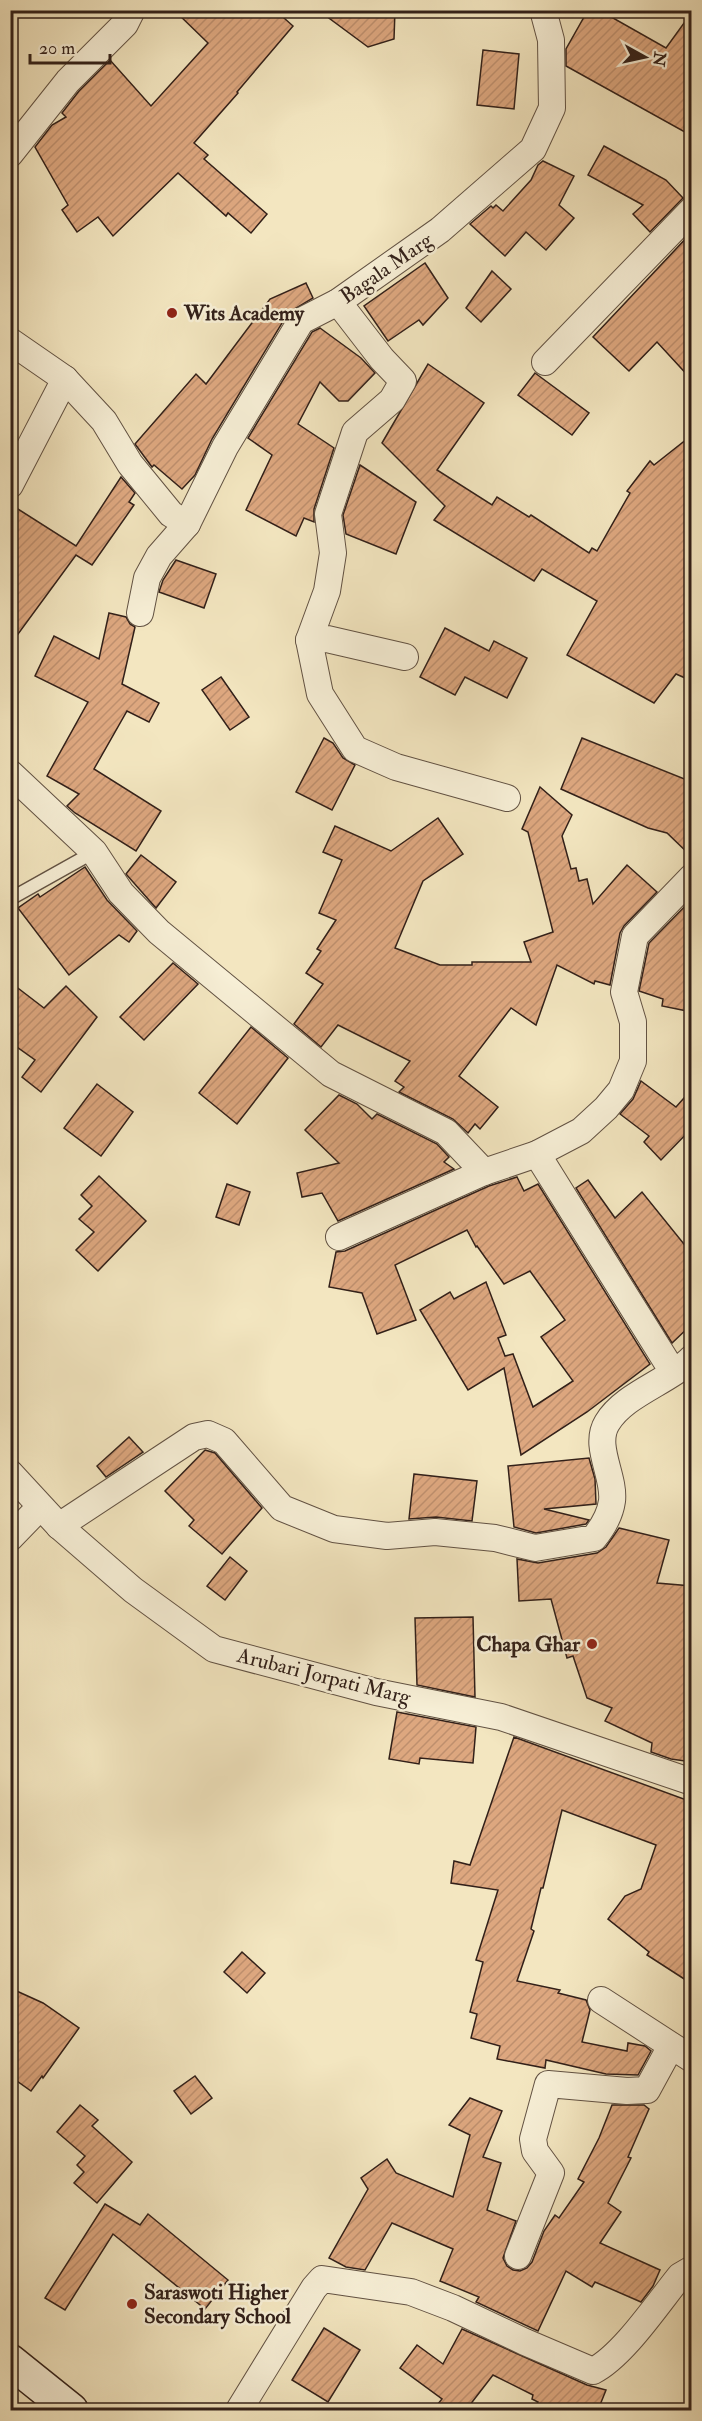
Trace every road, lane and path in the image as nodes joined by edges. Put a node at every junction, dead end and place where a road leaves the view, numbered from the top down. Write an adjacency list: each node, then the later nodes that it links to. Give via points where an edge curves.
1 (132, 10): 3 (street, via 125,24 68,81)
2 (543, 10): 5 (street, Bagala Marg, via 550,40 552,108 533,149 440,230)
3 (10, 154)
4 (692, 210): 7 (street)
5 (338, 302): 10 (street, Bagala Marg, via 301,321 225,447); 12 (street, via 403,381 392,400 355,432 328,514 333,553 327,591)
6 (10, 341): 8 (street)
7 (545, 363)
8 (65, 379): 9 (street); 10 (street, via 104,421 130,464 171,514)
9 (10, 485)
10 (187, 524): 11 (street, Bagala Marg, via 159,556 147,578)
11 (140, 613)
12 (309, 639): 13 (street, via 327,639); 15 (street, via 320,694 355,749 396,767)
13 (405, 657)
14 (10, 774): 16 (street)
15 (507, 798)
16 (94, 852): 18 (lane); 20 (street, via 121,893 159,932 322,1067 446,1132)
17 (692, 877): 19 (street, via 635,936 624,992 633,1022 633,1061 621,1090 581,1131)
18 (10, 899)
19 (537, 1154): 20 (street); 22 (street)
20 (484, 1172): 21 (street)
21 (339, 1237)
22 (682, 1365): 25 (street, via 619,1408 606,1423 602,1437 612,1499 606,1522 594,1538 535,1548 495,1538 435,1532 387,1536 334,1529 282,1508 225,1441 208,1434 194,1437)
23 (10, 1473): 24 (street, Arubari Jorpati Marg)
24 (40, 1507): 25 (street, Arubari Jorpati Marg); 26 (street)
25 (58, 1526): 27 (street, Arubari Jorpati Marg, via 133,1590 214,1649 376,1692 501,1717)
26 (10, 1538)
27 (692, 1782)
28 (601, 2000): 29 (street)
29 (681, 2052): 30 (street, via 647,2090 548,2084 533,2139 535,2151 551,2173)
30 (518, 2256)
31 (692, 2269): 34 (street, via 680,2276 620,2349 593,2371 411,2292 322,2279)
32 (10, 2361): 33 (main road)
33 (71, 2410)
34 (239, 2410)

